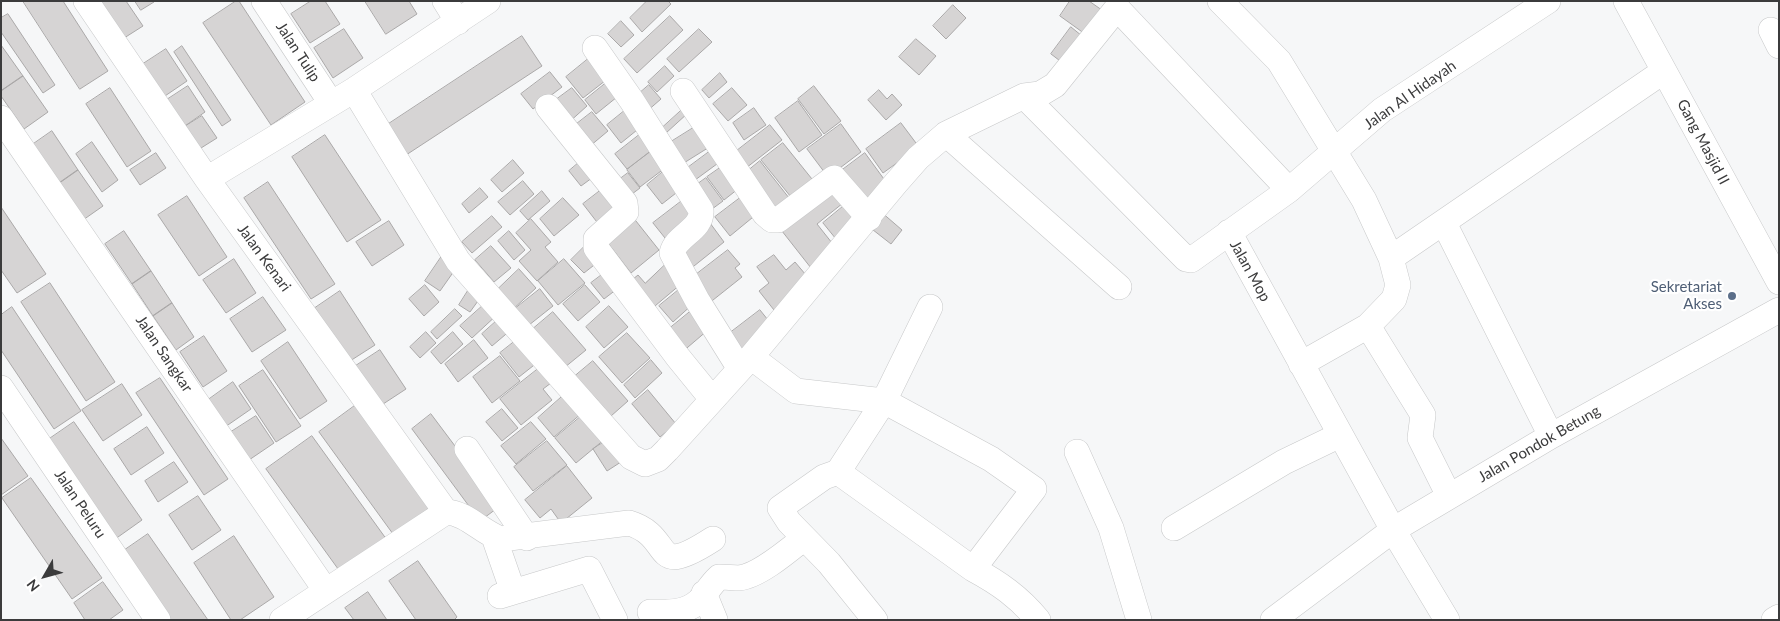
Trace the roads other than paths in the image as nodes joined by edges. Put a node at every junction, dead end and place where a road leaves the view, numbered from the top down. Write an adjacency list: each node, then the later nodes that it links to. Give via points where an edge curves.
1 (86, 1): 20 (street, Jalan Kenari)
2 (264, 1): 15 (street, Jalan Tulip)
3 (445, 1): 9 (street)
4 (488, 1): 9 (street)
5 (1220, 1): 19 (street, via 1279,61)
6 (1548, 1): 19 (street, Jalan Al Hidayah, via 1382,110)
7 (1626, 1): 11 (street, Gang Masjid II)
8 (1119, 5): 14 (street, via 1055,85 1040,94); 21 (street)
9 (458, 22): 12 (street)
10 (595, 48): 31 (street, via 701,210 699,222 674,246 672,252 697,300)
11 (1664, 71): 23 (street); 26 (street, Gang Masjid II)
12 (354, 90): 15 (street); 34 (street, via 458,261 631,456 645,464 658,459)
13 (683, 91): 22 (street, via 772,220 778,220 834,178)
14 (1024, 96): 18 (street); 24 (street, Jalan Mop, via 1186,259 1196,258)
15 (331, 103): 20 (street)
16 (548, 107): 34 (street, via 625,203 626,212 596,239 596,248)
17 (1, 118): 50 (street, Jalan Sangkar)
18 (946, 134): 22 (street, via 918,158); 27 (street)
19 (1335, 151): 21 (street, Jalan Al Hidayah); 25 (street, via 1364,200)
20 (207, 179): 42 (street, Jalan Kenari)
21 (1289, 190): 24 (street, Jalan Al Hidayah)
22 (868, 218): 31 (street)
23 (1444, 223): 25 (street); 37 (street)
24 (1229, 232): 32 (street, Jalan Mop)
25 (1391, 258): 30 (street, via 1398,284 1394,300)
26 (1779, 282)
27 (1119, 287)
28 (930, 308): 35 (street)
29 (1779, 310): 37 (street, Jalan Pondok Betung)
30 (1368, 326): 32 (street); 41 (street, via 1423,415 1420,438)
31 (745, 363): 34 (street); 35 (street, via 796,391)
32 (1301, 364): 36 (street, Jalan Mop)
33 (1, 388): 56 (street, Jalan Peluru)
34 (712, 399)
35 (884, 401): 40 (street); 49 (street, via 991,459 1034,489)
36 (1340, 435): 43 (street, via 1284,462); 44 (street, Jalan Mop)
37 (1551, 436): 41 (street, Jalan Pondok Betung)
38 (467, 449): 46 (street)
39 (1077, 452): 62 (street, via 1108,520)
40 (838, 472): 47 (street, via 824,477 780,508); 49 (street)
41 (1449, 496): 44 (street, Jalan Pondok Betung)
42 (446, 512): 45 (street, via 463,516); 50 (street)
43 (1174, 528)
44 (1393, 530): 63 (street, Jalan Pondok Betung); 64 (street)
45 (494, 537): 46 (street); 58 (street, via 505,591 589,569)
46 (528, 538): 48 (street, via 629,523 644,529 667,554 676,558)
47 (804, 538): 51 (street, via 756,571 740,578 719,578); 61 (street)
48 (713, 539)
49 (973, 570): 53 (street, via 998,582)
50 (326, 591): 52 (street)
51 (704, 593): 54 (street, via 688,609); 60 (street)
52 (309, 612): 57 (street)
53 (1025, 614)
54 (651, 616): 59 (street)
55 (1779, 617): 65 (street)
56 (158, 620)
57 (282, 620)
58 (615, 620)
59 (620, 620)
60 (715, 620)
61 (875, 620)
62 (1139, 620)
63 (1272, 620)
64 (1447, 620)
65 (1774, 620)

